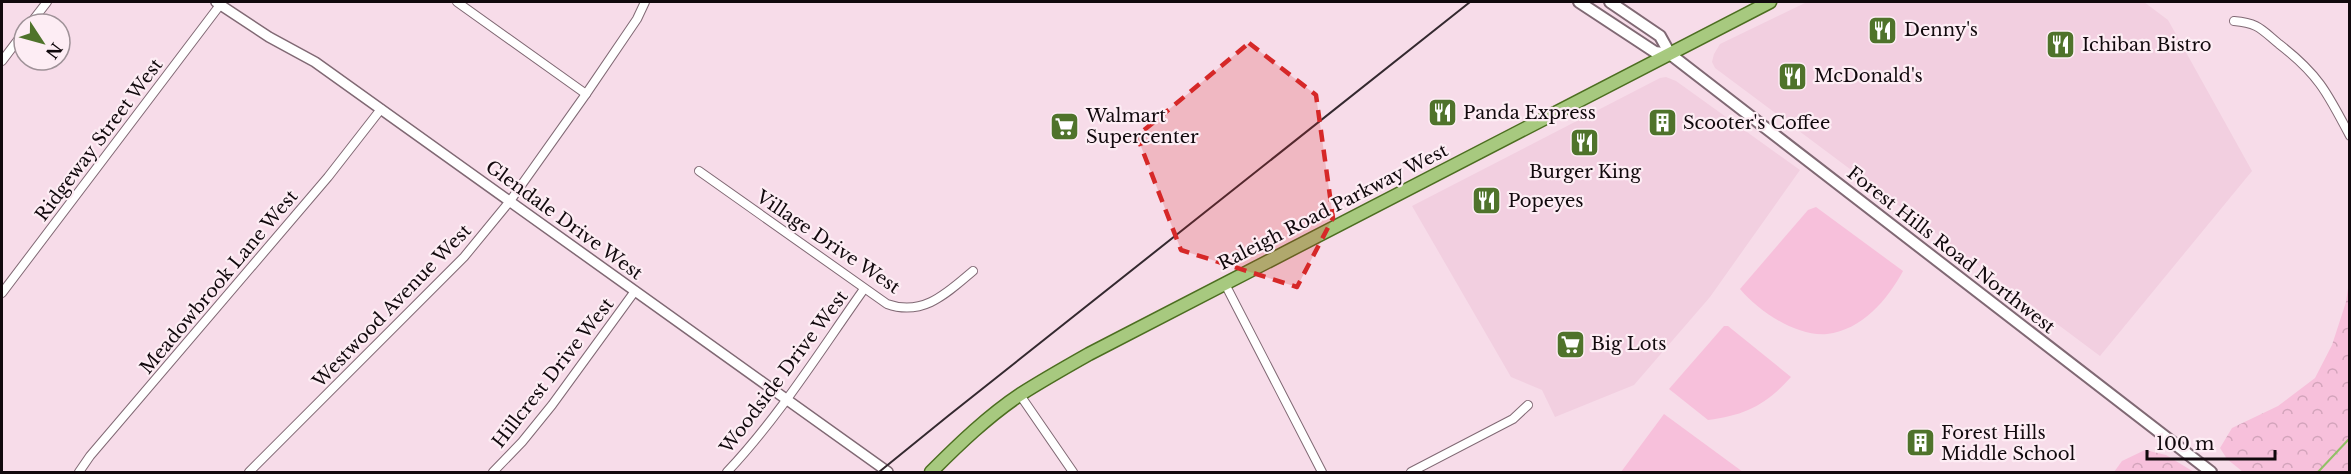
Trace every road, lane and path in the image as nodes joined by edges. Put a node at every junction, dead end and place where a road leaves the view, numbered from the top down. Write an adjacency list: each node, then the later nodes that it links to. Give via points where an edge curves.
1 (457, 2): 11 (street)
2 (645, 2): 11 (street, Westwood Avenue West)
3 (1579, 2): 9 (main road, via 1654,52)
4 (1610, 2): 9 (main road, via 1660,36)
5 (1770, 2): 9 (main road, Raleigh Road Parkway West)
6 (218, 3): 12 (street, Glendale Drive West, via 315,62); 20 (street, Ridgeway Street West)
7 (2234, 21): 13 (street, via 2252,23 2307,67 2328,94)
8 (12, 48): 10 (street)
9 (1670, 54): 17 (main road, Raleigh Road Parkway West); 33 (main road, Forest Hills Road Northwest)
10 (2, 61)
11 (586, 94): 15 (street, Westwood Avenue West)
12 (381, 109): 15 (street, Glendale Drive West); 24 (street, Meadowbrook Lane West)
13 (2349, 136)
14 (699, 171): 18 (street, Village Drive West)
15 (510, 201): 19 (street, Glendale Drive West); 25 (street, Westwood Avenue West, via 464,257)
16 (973, 271): 18 (street, Village Drive West, via 938,300 917,308 897,308)
17 (1225, 284): 21 (main road, Raleigh Road Parkway West, via 1089,354); 31 (street)
18 (864, 289): 22 (street, Woodside Drive West)
19 (635, 291): 22 (street, Glendale Drive West); 26 (street, Hillcrest Drive West, via 552,405)
20 (2, 293)
21 (1020, 395): 29 (main road, Raleigh Road Parkway West, via 969,435); 30 (street)
22 (787, 398): 27 (street, Woodside Drive West); 28 (street, Glendale Drive West)
23 (1528, 405): 32 (street, via 1513,419)
24 (79, 472)
25 (249, 472)
26 (493, 472)
27 (727, 472)
28 (888, 472)
29 (931, 472)
30 (1073, 472)
31 (1322, 472)
32 (1411, 472)
33 (2211, 472)

